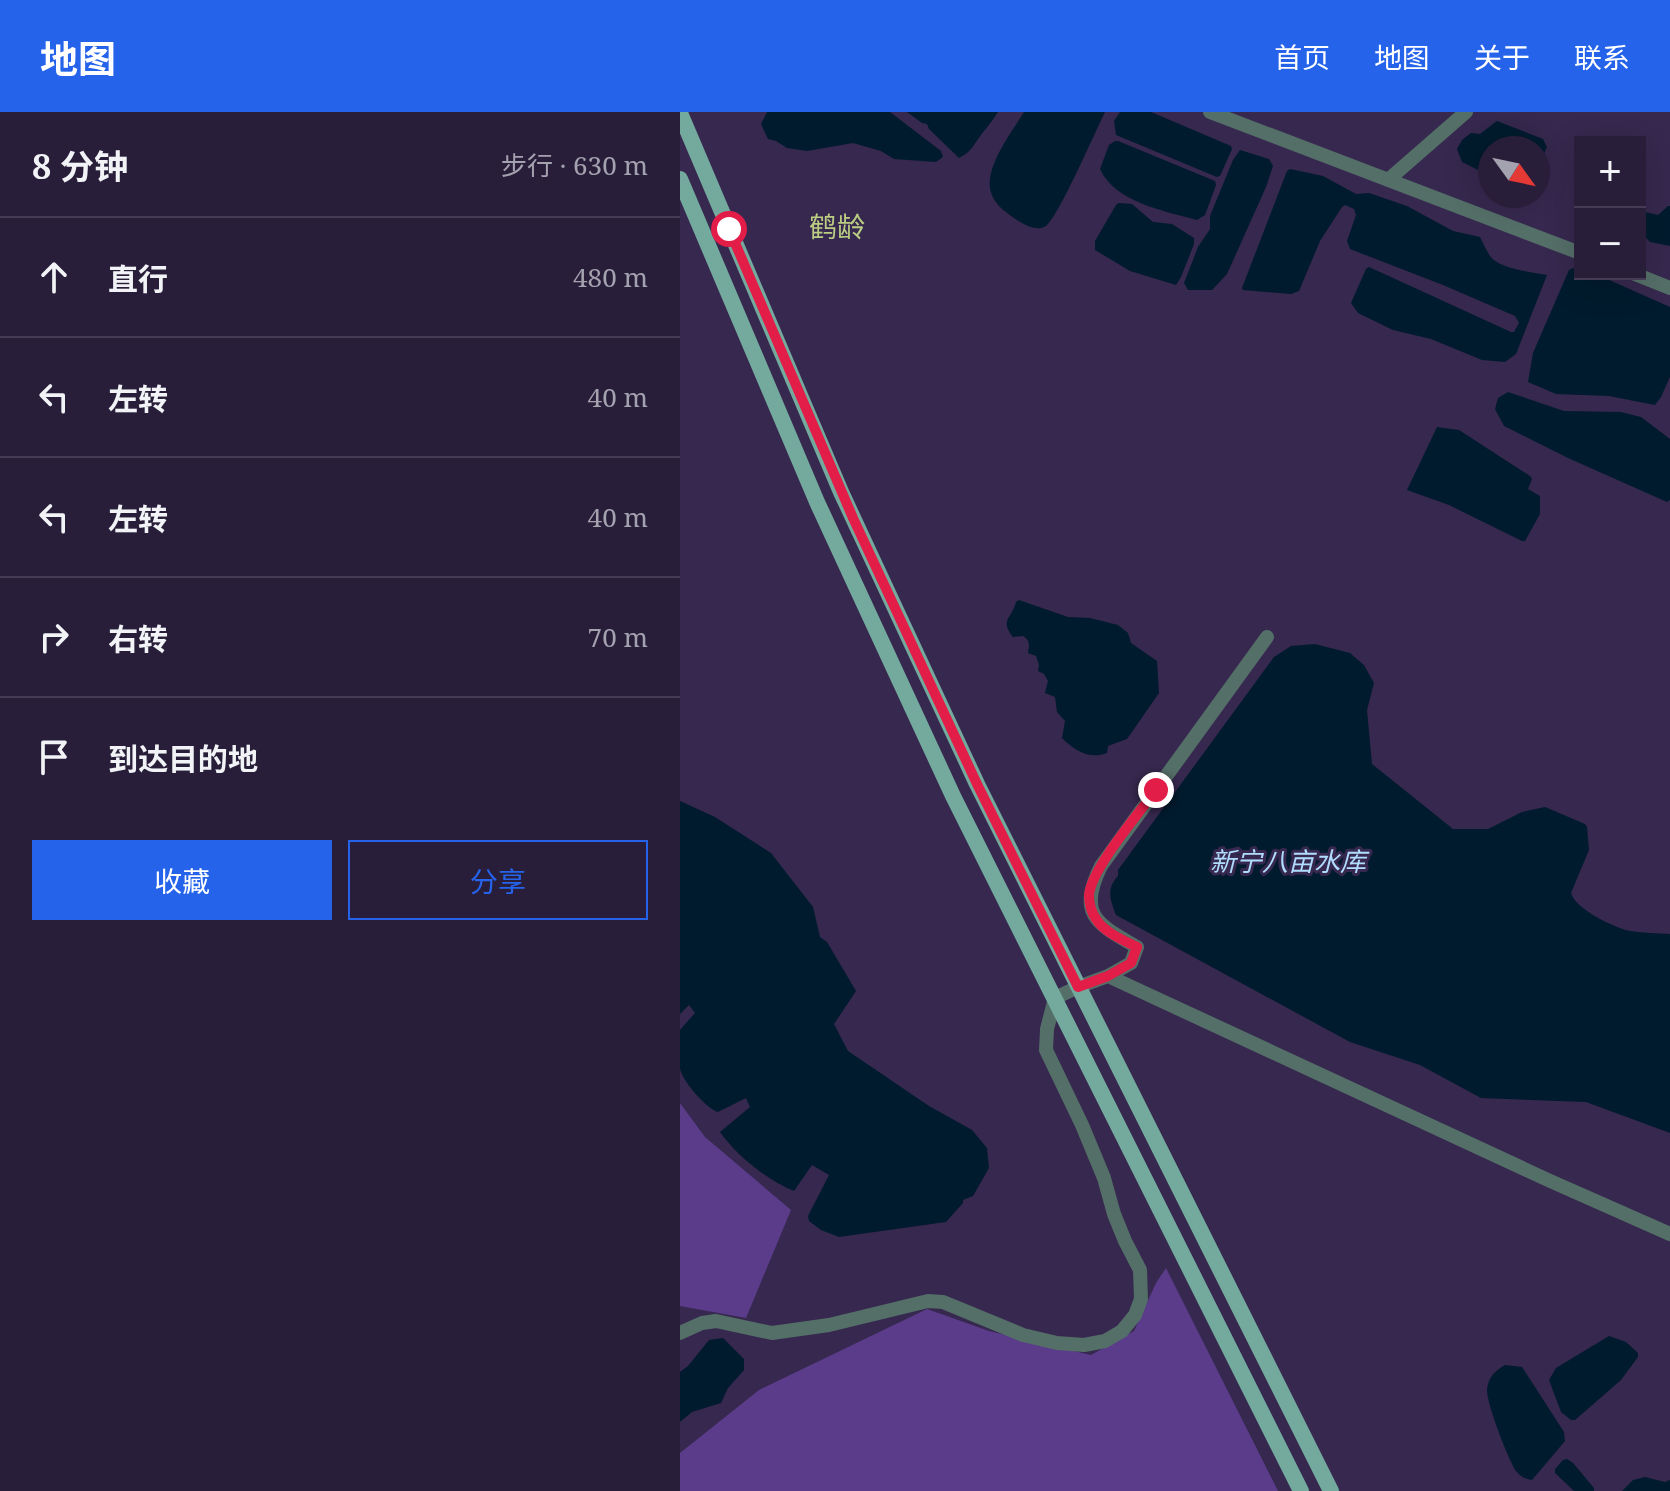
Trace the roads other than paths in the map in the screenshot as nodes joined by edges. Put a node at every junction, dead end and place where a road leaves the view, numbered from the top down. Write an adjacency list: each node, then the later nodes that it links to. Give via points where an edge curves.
1 (1210, 112): 5 (street)
2 (1466, 112): 5 (street)
3 (680, 113): 11 (main road, via 841,492)
4 (680, 179): 12 (main road, via 817,502 953,796)
5 (1388, 180): 6 (street)
6 (1574, 251)
7 (1646, 278): 8 (street)
8 (1670, 288)
9 (1267, 637): 10 (street, via 1094,879 1089,895 1097,921 1137,947 1131,963)
10 (1108, 976): 11 (street); 13 (street)
11 (1078, 987): 12 (street); 16 (main road)
12 (1055, 998): 14 (street, via 1046,1050 1140,1270 1141,1299 1122,1331 1084,1345 1057,1343 928,1301 772,1333 716,1321); 15 (main road)
13 (1670, 1234)
14 (680, 1333)
15 (1301, 1491)
16 (1331, 1491)

